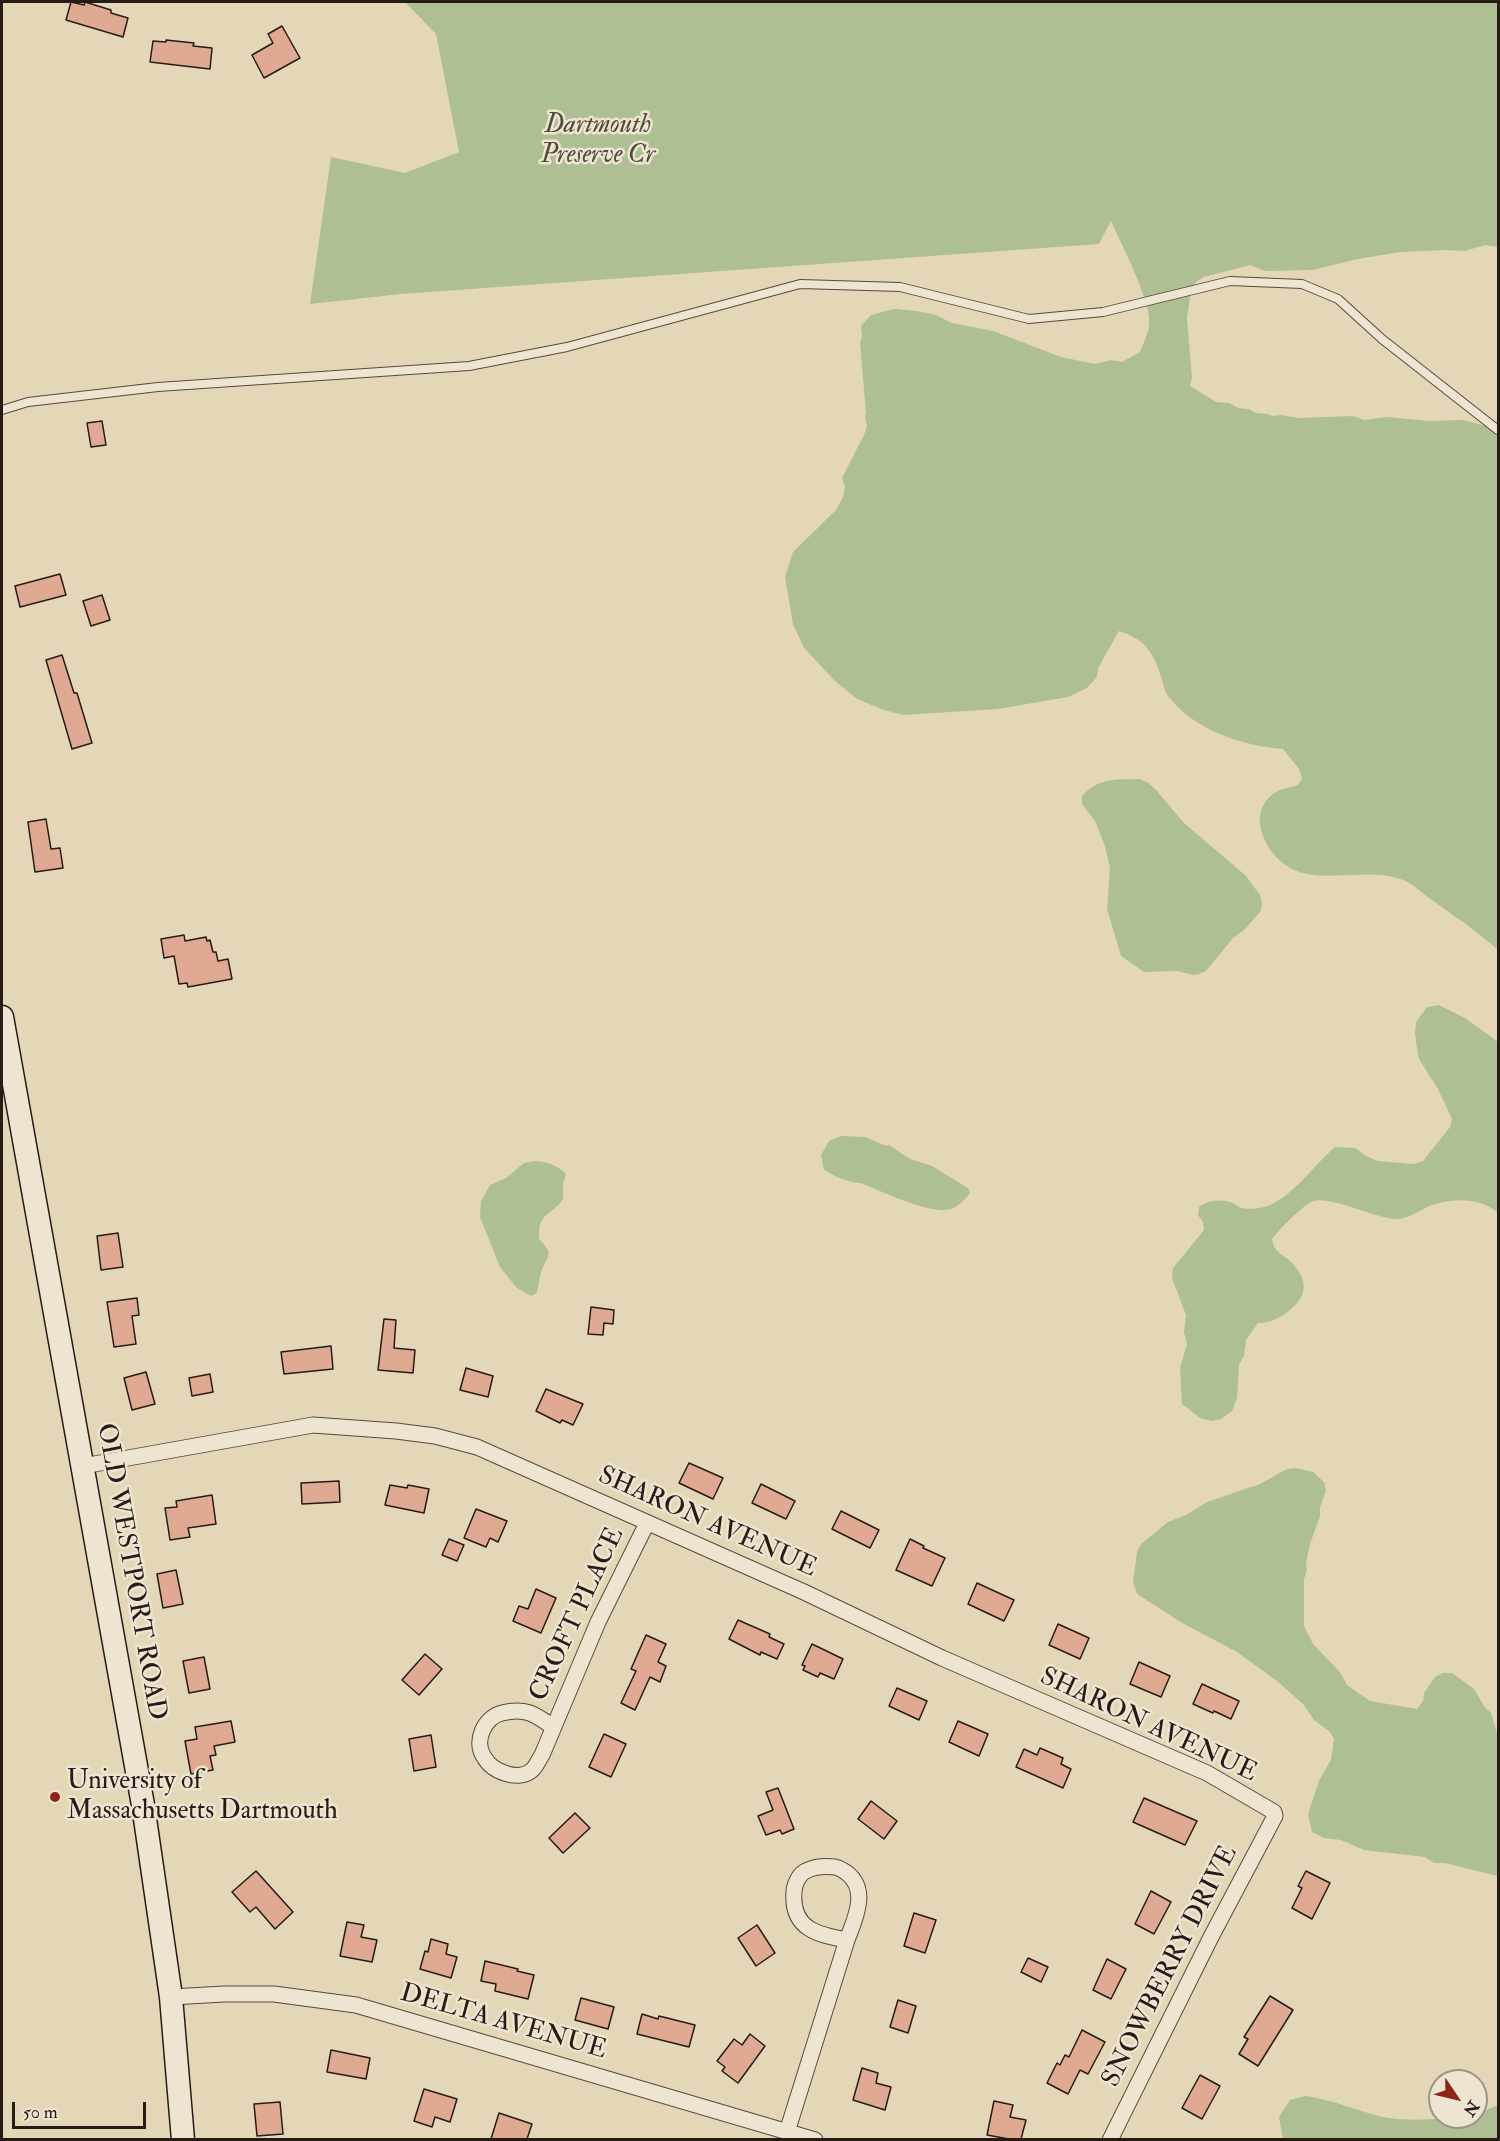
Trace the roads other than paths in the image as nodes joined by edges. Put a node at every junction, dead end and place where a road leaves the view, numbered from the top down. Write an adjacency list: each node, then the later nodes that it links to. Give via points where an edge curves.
1 (2, 410): 2 (lane, via 28,402 158,387 469,366 567,347 800,284 900,287 1029,319 1103,312 1230,281 1302,284 1338,299 1382,339)
2 (1498, 430)
3 (2, 1017): 4 (main road, OLD WESTPORT ROAD)
4 (83, 1466): 5 (street, SHARON AVENUE, via 313,1425 396,1431 477,1447); 9 (main road, OLD WESTPORT ROAD)
5 (647, 1523): 6 (street, CROFT PLACE, via 598,1622); 7 (street, SHARON AVENUE, via 942,1658 1208,1773)
6 (553, 1727): 6 (street, CROFT PLACE, via 533,1770 521,1776 494,1768 483,1757 480,1740 484,1725 494,1715 514,1710 535,1714)
7 (1275, 1816): 13 (street, SNOWBERRY DRIVE)
8 (847, 1940): 8 (street, via 858,1913 859,1895 854,1878 840,1868 822,1865 802,1873 794,1887 793,1901 801,1923 817,1934); 10 (street)
9 (171, 1997): 10 (street, DELTA AVENUE, via 274,1994 356,2005); 11 (main road, OLD WESTPORT ROAD)
10 (787, 2132): 12 (street, DELTA AVENUE)
11 (183, 2139)
12 (815, 2139)
13 (1110, 2139)

